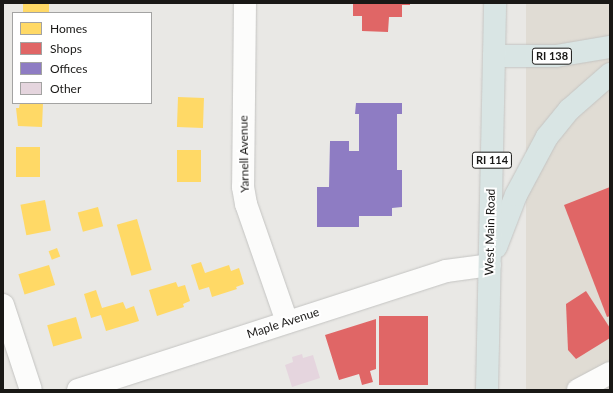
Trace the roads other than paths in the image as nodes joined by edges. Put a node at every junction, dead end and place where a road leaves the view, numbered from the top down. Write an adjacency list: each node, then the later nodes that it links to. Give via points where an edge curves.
1 (245, 3): 8 (street, Yarnell Avenue, via 243,187 246,204)
2 (495, 3): 4 (main road, West Main Road / RI 114)
3 (610, 48): 4 (main road, RI 138, via 556,56)
4 (494, 56): 6 (main road, West Main Road / RI 114)
5 (610, 74): 6 (main road, via 569,110 546,137 516,195)
6 (490, 265): 8 (street, Maple Avenue, via 446,271); 12 (main road, West Main Road / RI 114)
7 (3, 305): 10 (street)
8 (287, 322): 11 (street, Maple Avenue)
9 (610, 373): 13 (street)
10 (31, 390)
11 (78, 390)
12 (487, 390)
13 (578, 390)

